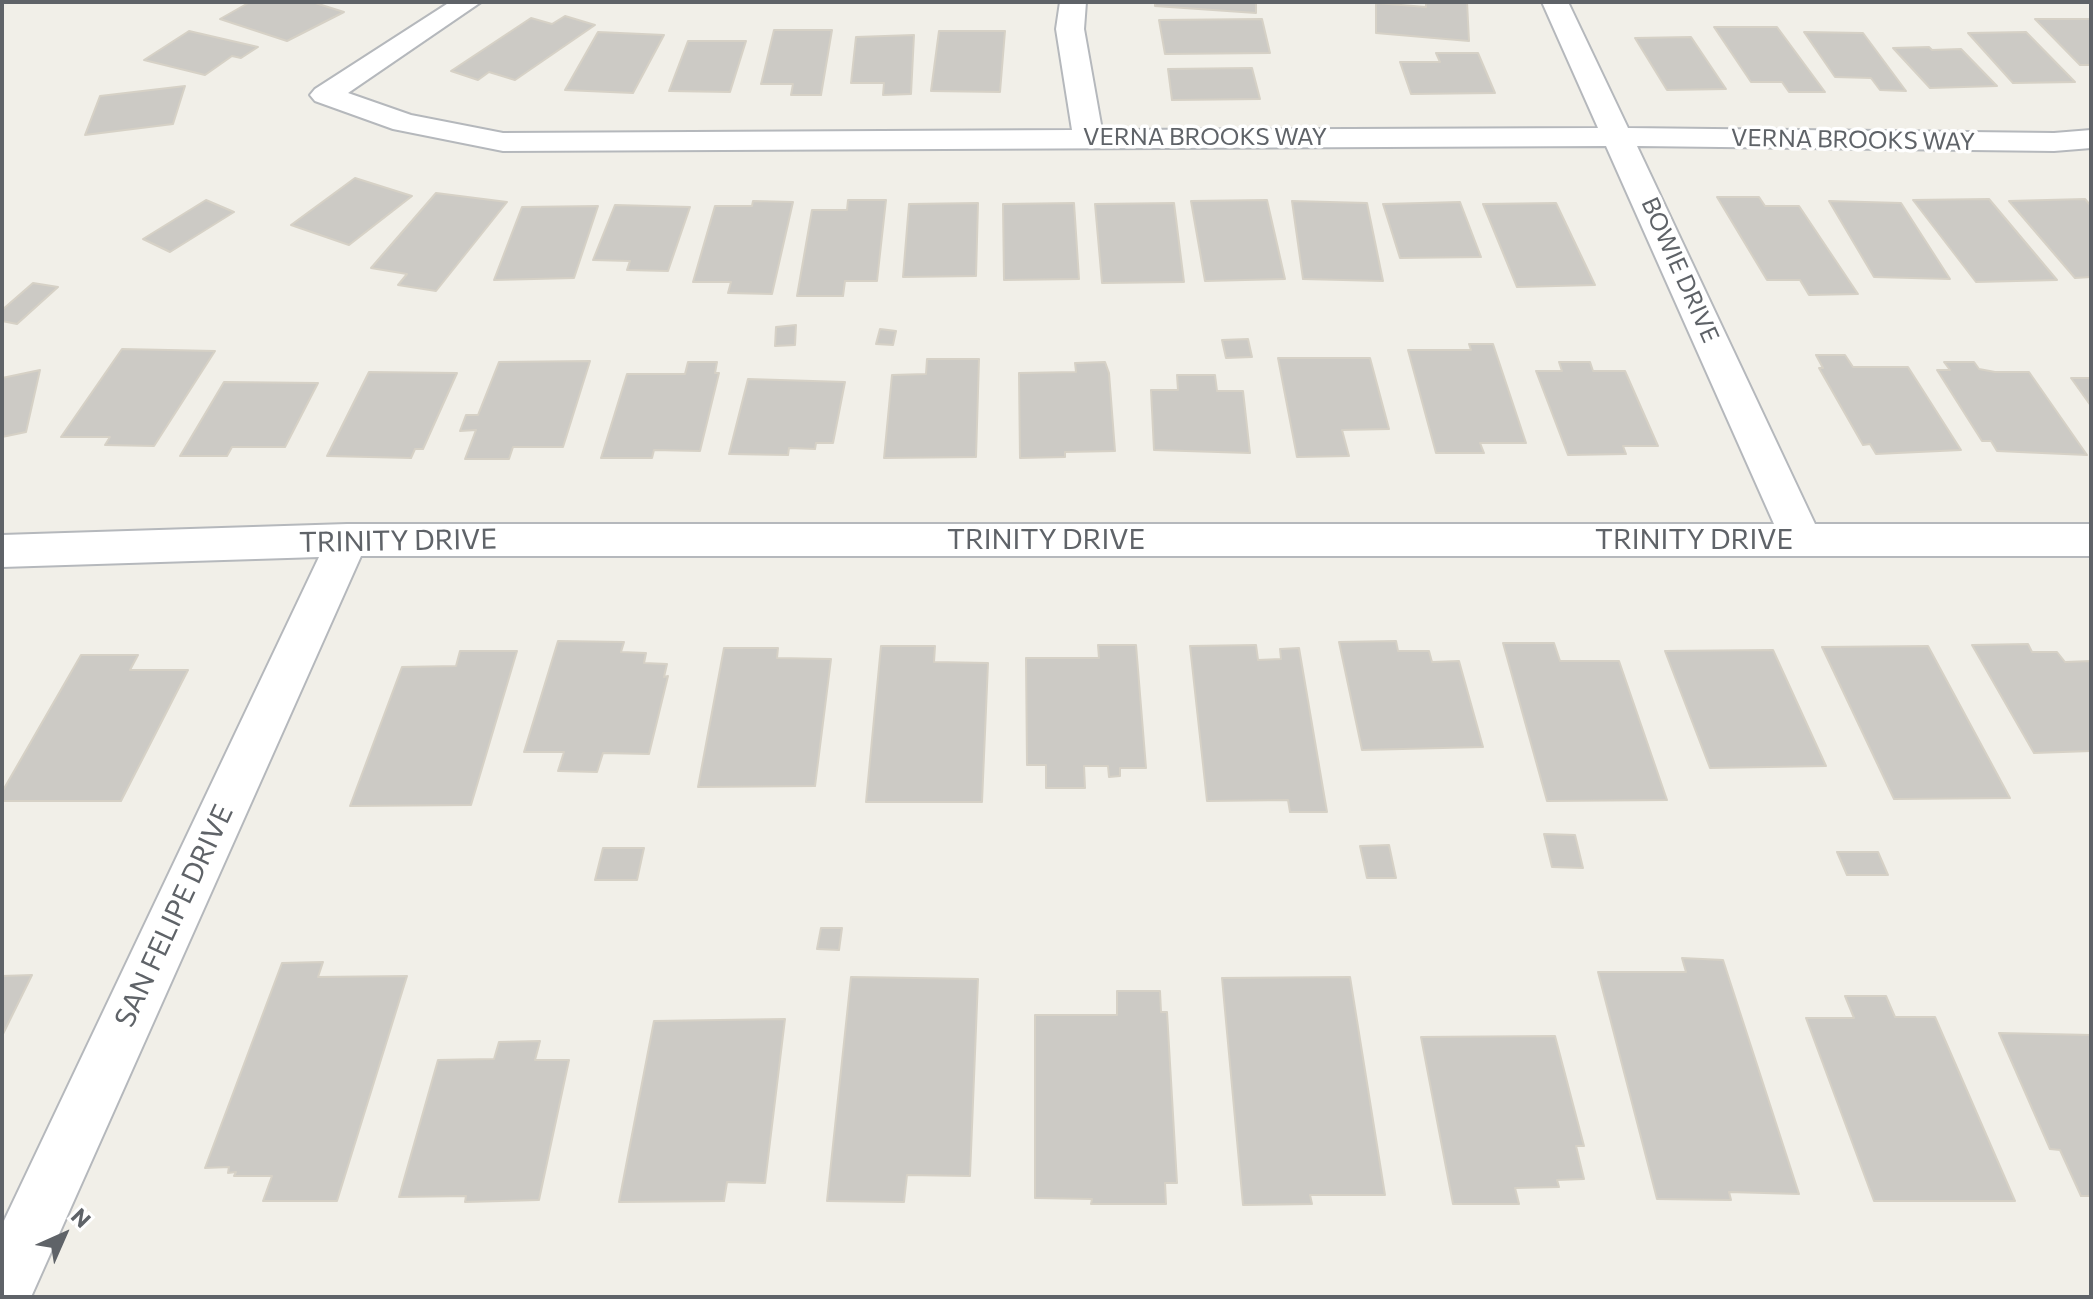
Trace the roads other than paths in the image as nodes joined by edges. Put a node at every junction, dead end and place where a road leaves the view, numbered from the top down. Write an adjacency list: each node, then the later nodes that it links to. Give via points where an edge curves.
1 (468, 2): 4 (street, VERNA BROOKS WAY, via 325,95 404,123 503,142)
2 (1073, 2): 4 (street, via 1070,29)
3 (1555, 2): 5 (street, BOWIE DRIVE)
4 (1088, 137): 5 (street, VERNA BROOKS WAY)
5 (1619, 137): 6 (street, VERNA BROOKS WAY); 8 (street, BOWIE DRIVE)
6 (2091, 139)
7 (347, 540): 8 (street, TRINITY DRIVE); 10 (street, TRINITY DRIVE); 11 (street, SAN FELIPE DRIVE)
8 (1802, 540): 9 (street, TRINITY DRIVE)
9 (2091, 540)
10 (2, 551)
11 (2, 1292)

